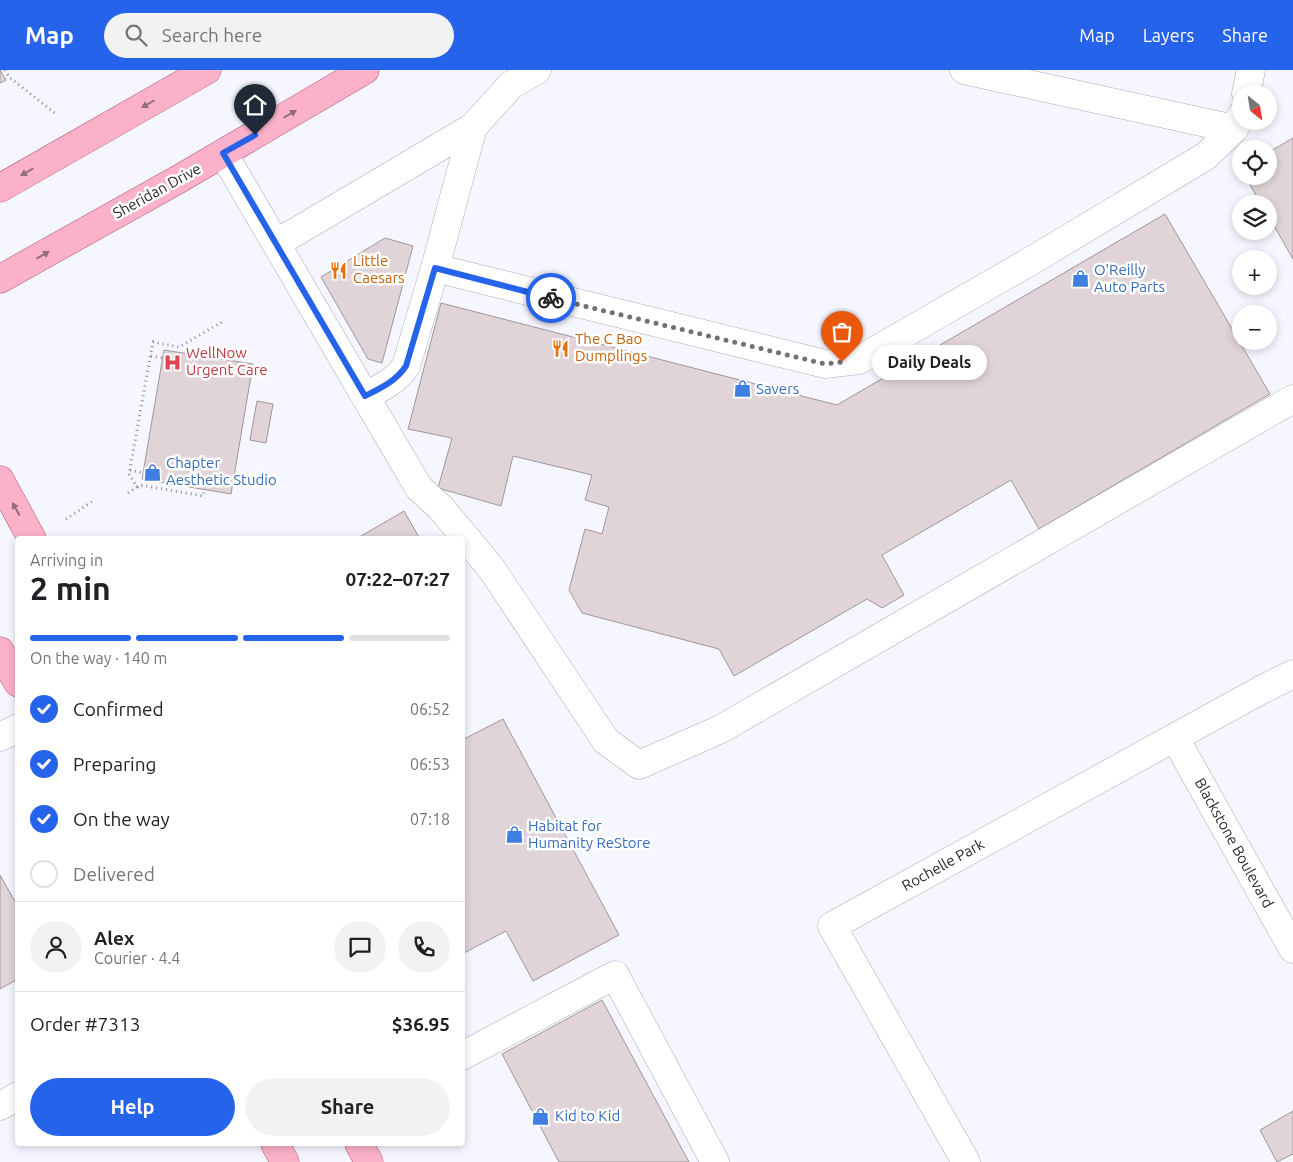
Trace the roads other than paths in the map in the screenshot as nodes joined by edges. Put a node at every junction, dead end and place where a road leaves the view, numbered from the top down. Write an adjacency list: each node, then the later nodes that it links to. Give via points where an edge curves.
1 (207, 70): 11 (main road, one-way to 11)
2 (366, 70): 10 (main road, Sheridan Drive, one-way to 2)
3 (537, 70): 8 (street, via 512,85)
4 (964, 70): 7 (street)
5 (1251, 70): 6 (street)
6 (1248, 85)
7 (1232, 121)
8 (473, 127): 12 (street); 13 (street)
9 (1232, 127): 13 (street, via 1206,156 859,360 825,364)
10 (223, 153): 12 (street); 14 (main road, Sheridan Drive, one-way to 10)
11 (0, 188)
12 (277, 243): 15 (street)
13 (435, 268): 15 (street, via 406,366 390,384)
14 (0, 279)
15 (365, 396): 19 (street, via 419,488)
16 (1293, 399): 20 (street, via 721,729 639,765 606,741 491,568)
17 (0, 480): 18 (main road, one-way to 17)
18 (30, 536)
19 (464, 536)
20 (465, 537)
21 (0, 650): 23 (main road)
22 (1293, 674): 26 (street, Rochelle Park)
23 (15, 678)
24 (15, 730): 25 (street)
25 (0, 737)
26 (1175, 738): 27 (street, Blackstone Boulevard); 36 (street, Rochelle Park, via 832,926)
27 (1293, 949)
28 (465, 1054): 35 (street, via 615,975)
29 (15, 1098): 30 (street)
30 (0, 1106)
31 (275, 1146): 33 (main road)
32 (360, 1146): 34 (main road)
33 (285, 1162)
34 (369, 1162)
35 (715, 1162)
36 (966, 1162)

